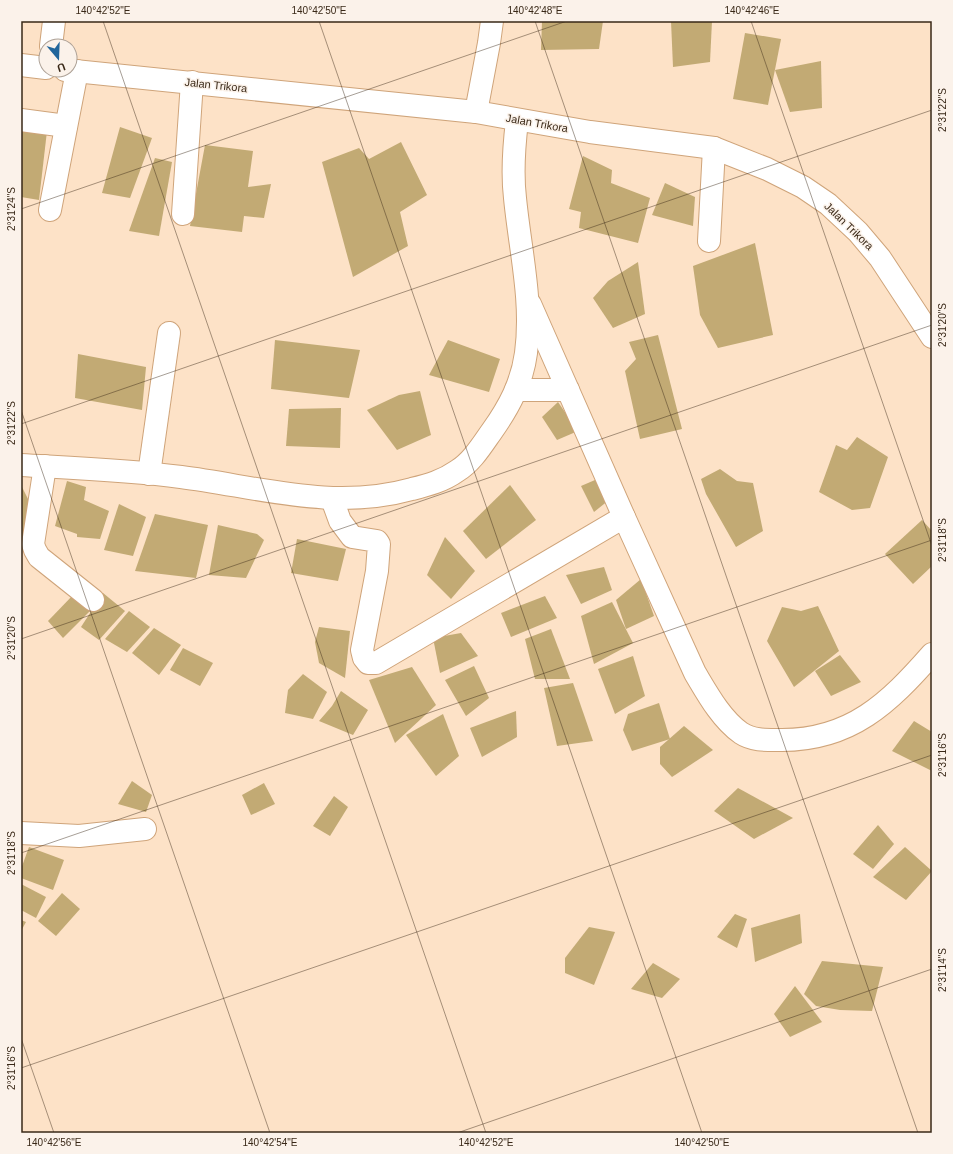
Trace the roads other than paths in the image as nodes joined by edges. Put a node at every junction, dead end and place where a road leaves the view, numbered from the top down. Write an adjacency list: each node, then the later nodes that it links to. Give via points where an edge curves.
1 (54, 21): 3 (street)
2 (492, 21): 9 (street)
3 (52, 38)
4 (21, 65): 5 (street)
5 (38, 67)
6 (78, 72): 8 (street, Jalan Trikora)
7 (70, 78): 12 (street)
8 (192, 82): 9 (street, Jalan Trikora); 15 (street)
9 (476, 112): 11 (street, Jalan Trikora)
10 (21, 120): 12 (street)
11 (517, 120): 13 (street, Jalan Trikora); 17 (street, via 514,196)
12 (66, 126): 14 (street)
13 (714, 148): 16 (street); 19 (street, Jalan Trikora, via 767,169 828,204 858,232 880,258)
14 (50, 210)
15 (183, 214)
16 (709, 241)
17 (528, 299): 20 (street, via 526,352); 21 (street)
18 (169, 333): 24 (street)
19 (932, 337)
20 (516, 390): 21 (street); 25 (street, via 509,406 482,446 458,471 435,483 403,492 376,497)
21 (568, 390): 26 (street)
22 (21, 465): 23 (street)
23 (45, 466): 24 (street); 27 (street, via 33,544 35,550 39,557)
24 (149, 474): 25 (street)
25 (332, 499): 26 (street, via 340,521 352,537 376,541 379,544 377,572 362,650 368,663 376,663)
26 (624, 517): 28 (street, via 695,673 726,719 741,733 759,740 805,740 834,733 864,718 887,701)
27 (93, 600)
28 (932, 654)
29 (145, 829): 30 (street, via 79,836)
30 (21, 833)

